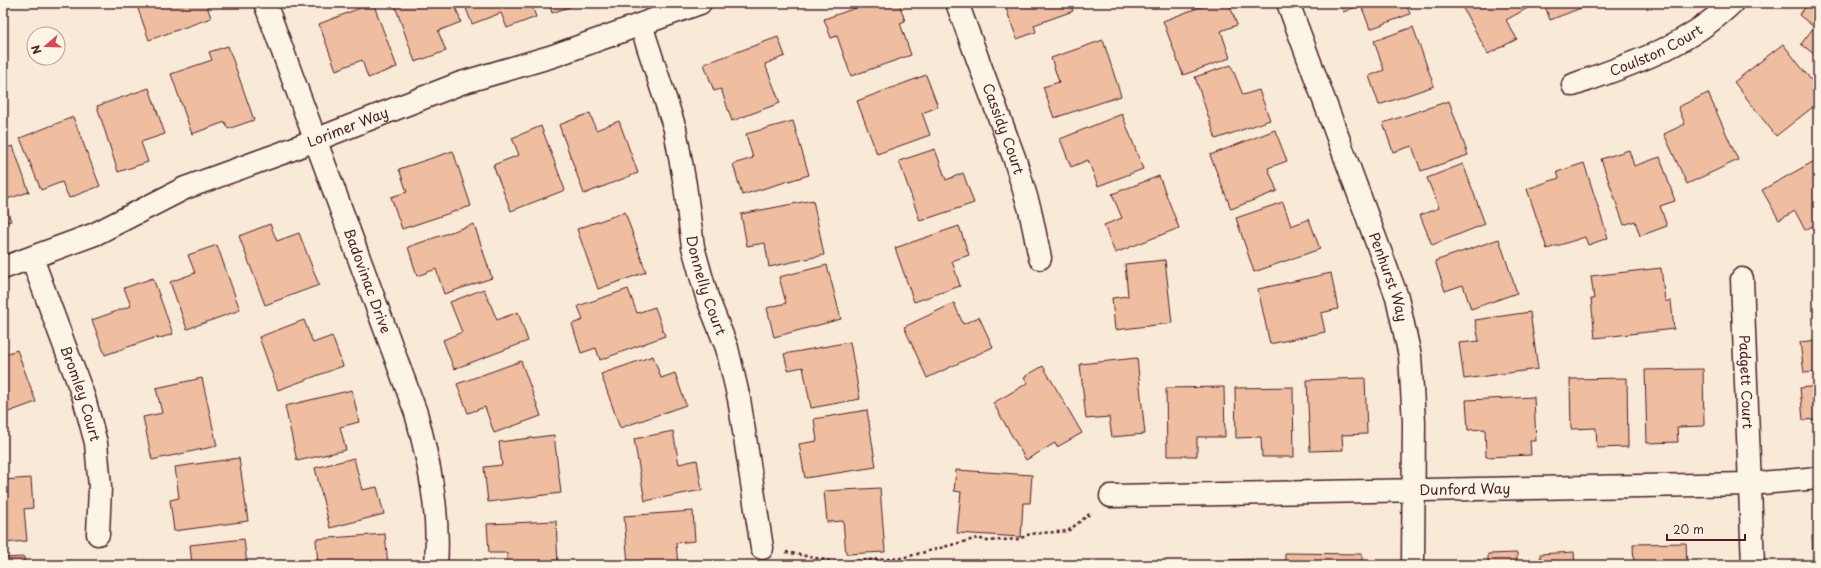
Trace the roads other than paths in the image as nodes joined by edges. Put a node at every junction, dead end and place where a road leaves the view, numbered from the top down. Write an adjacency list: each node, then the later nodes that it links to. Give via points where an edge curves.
1 (265, 3): 8 (street, Badovinac Drive)
2 (700, 3): 6 (street, Lorimer Way)
3 (957, 3): 10 (street, Cassidy Court, via 1015,160 1030,210)
4 (1288, 3): 15 (street, Penhurst Way, via 1397,297 1410,356 1414,422)
5 (1732, 3): 7 (street, Coulston Court, via 1713,21 1677,44)
6 (641, 25): 8 (street, Lorimer Way, via 553,56 460,83); 18 (street, Donnelly Court, via 676,129 693,247 707,297 729,355 739,399)
7 (1573, 86)
8 (315, 140): 9 (street, Lorimer Way, via 185,188 95,234); 19 (street, Badovinac Drive, via 416,413 428,460 433,496)
9 (32, 258): 11 (street, Lorimer Way); 17 (street, Bromley Court, via 84,398 96,443 100,488)
10 (1040, 258)
11 (3, 268)
12 (1742, 279): 14 (street, Padgett Court)
13 (1818, 478): 14 (street, Dunford Way)
14 (1750, 484): 15 (street, Dunford Way); 21 (street, Padgett Court)
15 (1413, 490): 16 (street, Dunford Way); 20 (street, Penhurst Way)
16 (1111, 496)
17 (98, 534)
18 (762, 548)
19 (436, 565)
20 (1412, 565)
21 (1753, 565)

